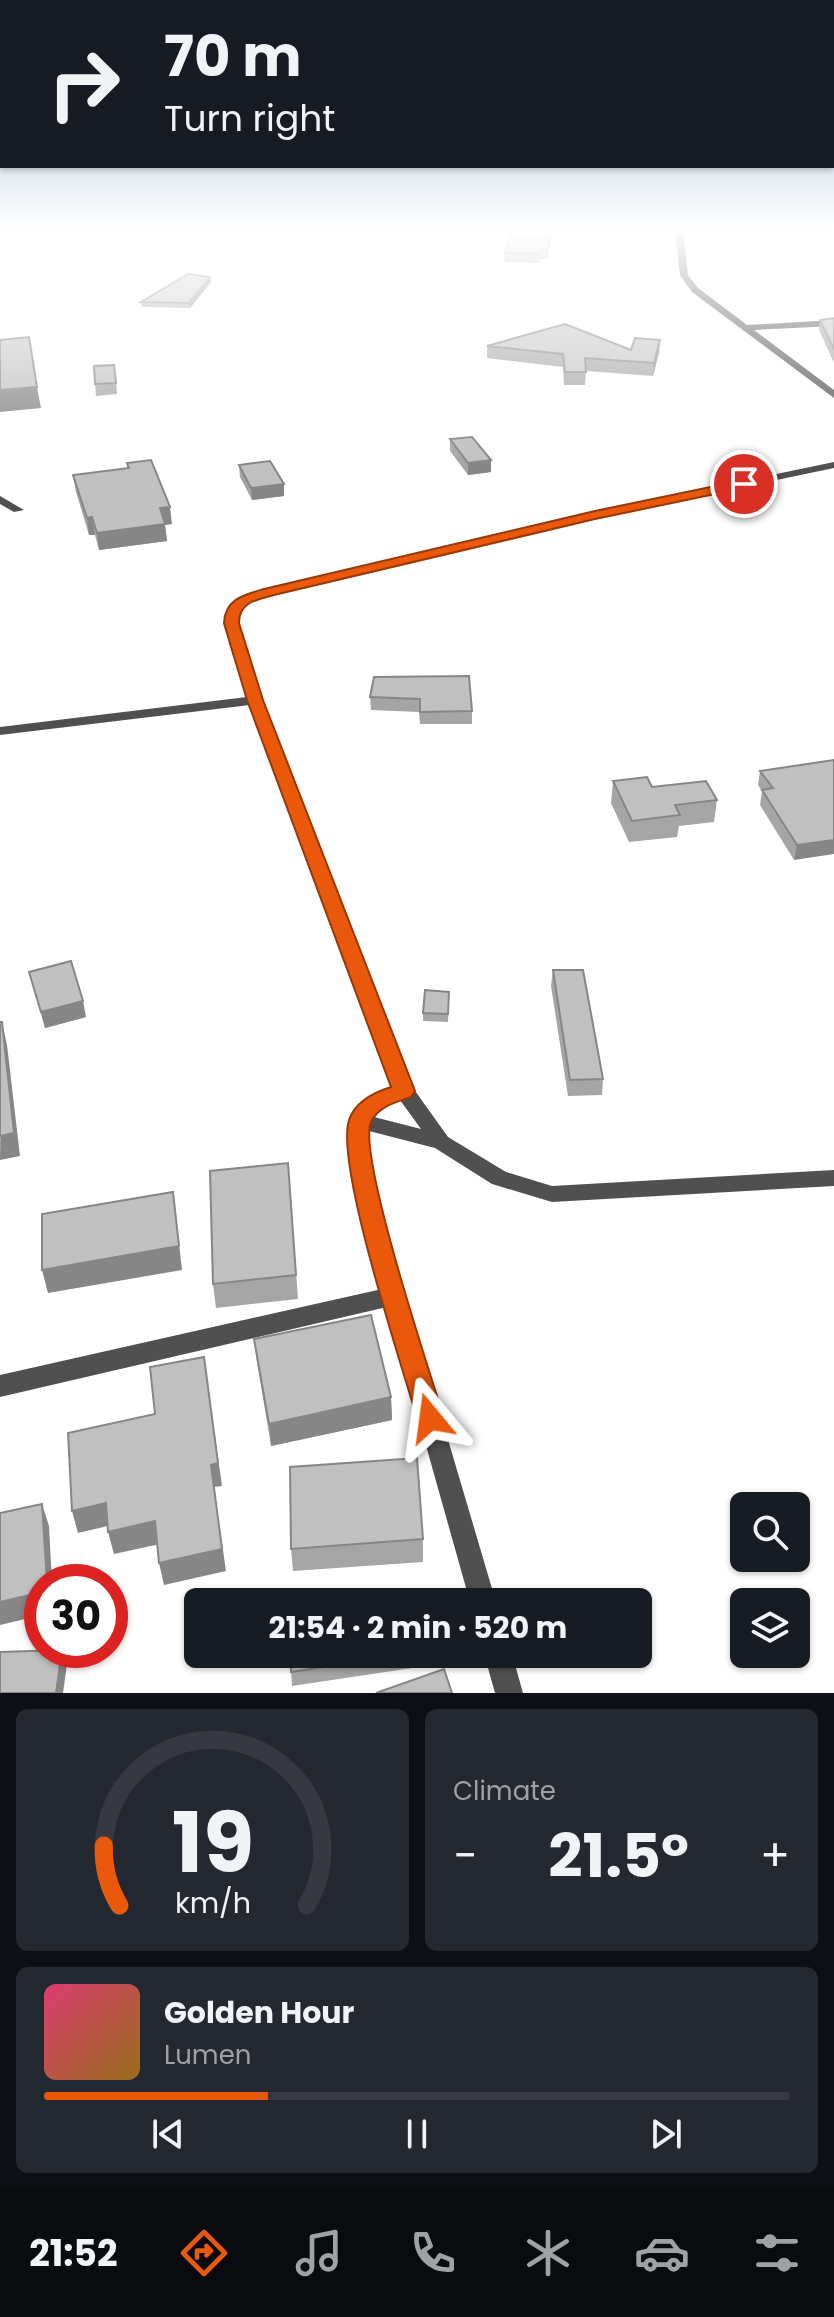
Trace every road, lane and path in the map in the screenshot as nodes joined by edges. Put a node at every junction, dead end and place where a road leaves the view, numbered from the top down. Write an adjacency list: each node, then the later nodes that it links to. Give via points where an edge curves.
1 (721, 309): 3 (street)
2 (834, 323): 3 (street)
3 (744, 328): 4 (street)
4 (834, 395)
5 (834, 465): 8 (street, via 595,515 242,600 231,623)
6 (0, 499): 7 (street)
7 (18, 510)
8 (255, 700): 9 (street); 10 (street)
9 (0, 731)
10 (404, 1091): 11 (street, via 379,1100); 12 (street)
11 (360, 1121): 12 (street); 14 (street, via 359,1154 369,1206)
12 (441, 1142): 13 (street, via 499,1178 552,1194)
13 (834, 1178)
14 (395, 1296): 15 (street); 16 (street)
15 (0, 1386)
16 (479, 1588)
17 (502, 1668): 18 (street)
18 (509, 1693)

